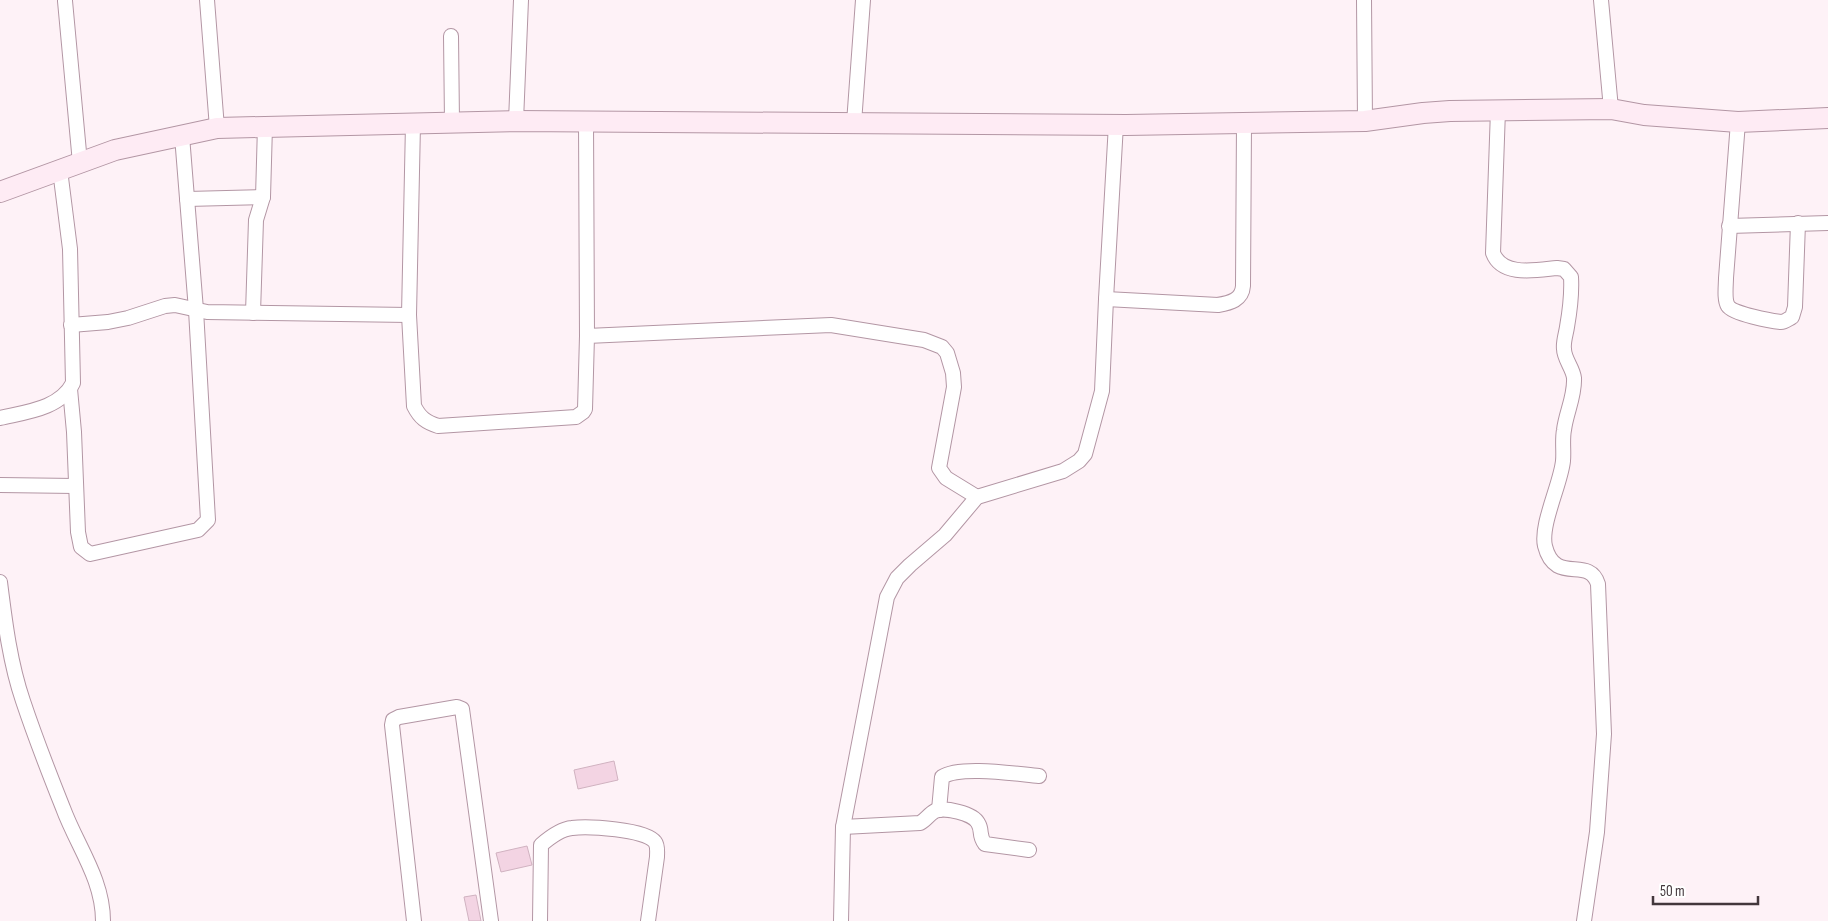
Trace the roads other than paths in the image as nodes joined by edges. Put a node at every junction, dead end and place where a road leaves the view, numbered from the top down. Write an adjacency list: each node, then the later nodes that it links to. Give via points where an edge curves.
1 (207, 0): 21 (street)
2 (521, 0): 11 (street)
3 (863, 0): 16 (street)
4 (1364, 0): 13 (street)
5 (1601, 0): 8 (street)
6 (65, 1): 23 (street)
7 (451, 36): 14 (street)
8 (1611, 109): 9 (street); 15 (street, via 1644,115)
9 (1498, 110): 13 (street, via 1423,112); 53 (street, via 1495,257 1513,270 1557,268 1564,269 1571,277 1564,348 1573,373 1573,388 1564,428 1563,460 1544,542 1555,565 1588,572 1598,584 1604,734 1597,832)
10 (1828, 118): 15 (street)
11 (516, 121): 12 (street); 14 (street)
12 (586, 121): 16 (street); 36 (street)
13 (1365, 121): 17 (street)
14 (452, 122): 18 (street)
15 (1738, 122): 30 (street)
16 (854, 123): 19 (street)
17 (1244, 123): 19 (street); 31 (street, via 1244,286 1240,296 1230,303 1218,304)
18 (413, 124): 20 (street); 34 (street)
19 (1116, 124): 31 (street)
20 (265, 126): 21 (street); 26 (street)
21 (217, 128): 22 (street)
22 (182, 136): 23 (street, via 115,150); 27 (street)
23 (80, 163): 24 (street)
24 (60, 170): 25 (street); 35 (street, via 70,249)
25 (0, 192)
26 (263, 197): 27 (street); 33 (street, via 256,220)
27 (187, 199): 32 (street)
28 (1828, 223): 29 (street)
29 (1798, 224): 30 (street); 30 (street, via 1795,307 1792,317 1784,322 1752,316 1728,306)
30 (1729, 226)
31 (1106, 299): 41 (street, via 1102,391 1085,454 1063,471)
32 (196, 310): 33 (street); 35 (street, via 165,306 128,318); 40 (street, via 208,520 198,530 90,554 81,547)
33 (253, 312): 34 (street)
34 (409, 315): 36 (street, via 414,406 426,422 438,426 580,415 585,408)
35 (71, 325): 37 (street, via 73,383)
36 (587, 336): 41 (street, via 831,325 924,340 942,347 947,352 954,387 939,468 946,478)
37 (70, 389): 38 (street, via 46,406); 40 (street)
38 (0, 418)
39 (0, 485): 40 (street)
40 (75, 486)
41 (977, 497): 45 (street, via 946,535 897,578 887,597)
42 (0, 582): 47 (street, via 6,628 23,700 64,810 98,885)
43 (1039, 776): 44 (street, via 964,771 948,774 942,777)
44 (939, 810): 45 (street, via 920,823); 46 (street, via 967,813 974,817 985,844)
45 (842, 826): 52 (street)
46 (1029, 850)
47 (103, 921)
48 (414, 921): 49 (street, via 393,720 457,707 462,709)
49 (491, 921)
50 (540, 921): 51 (street, via 541,845 570,828 622,830 643,834 655,841 658,846)
51 (648, 921)
52 (841, 921)
53 (1584, 921)

